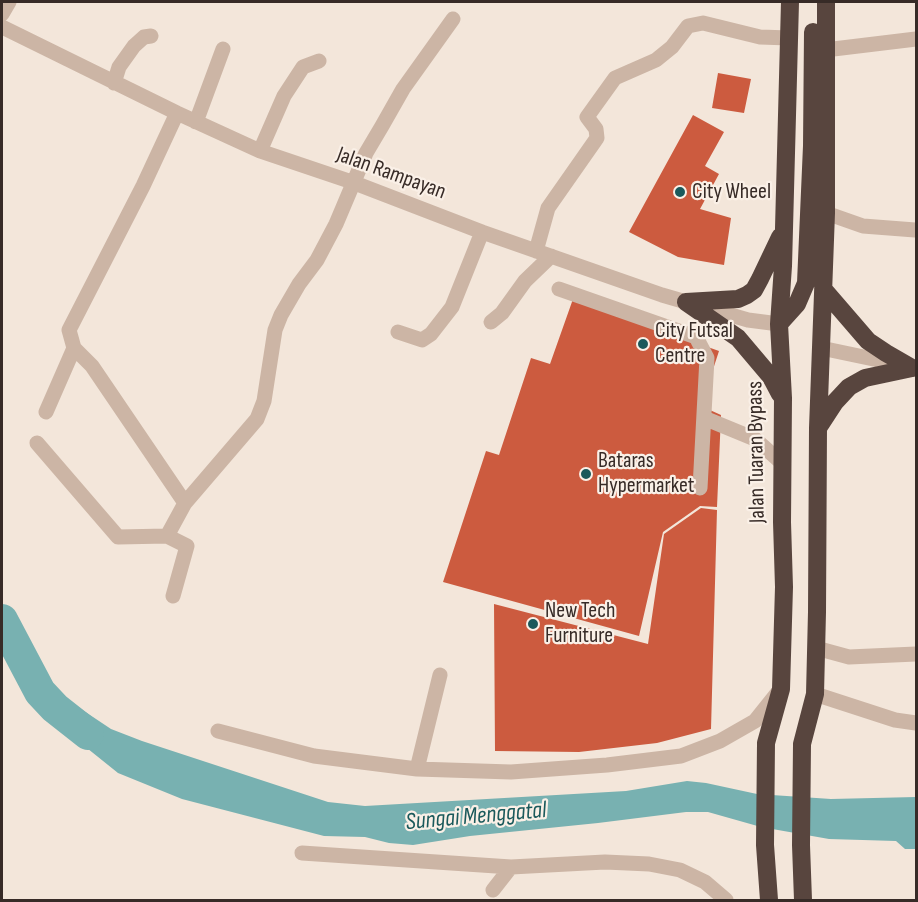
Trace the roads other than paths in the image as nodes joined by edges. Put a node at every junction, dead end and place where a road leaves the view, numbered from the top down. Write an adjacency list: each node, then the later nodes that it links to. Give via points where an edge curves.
1 (9, 2): 5 (street)
2 (790, 2): 9 (highway, Jalan Tuaran Bypass)
3 (814, 2): 31 (highway, via 806,283 797,304)
4 (826, 2): 12 (highway)
5 (2, 14)
6 (453, 19): 18 (street, via 403,89)
7 (2, 27): 14 (street, Jalan Rampayan)
8 (151, 36): 14 (street, via 134,46 119,67)
9 (789, 38): 20 (highway, Jalan Tuaran Bypass); 23 (street, via 760,37 703,23 688,26 656,60 615,78 587,117 597,138 548,208)
10 (916, 39): 12 (street)
11 (223, 49): 16 (street)
12 (825, 50): 19 (highway)
13 (319, 61): 17 (street, via 303,67 284,96)
14 (114, 83): 15 (street, Jalan Rampayan)
15 (177, 113): 16 (street, Jalan Rampayan); 33 (street, via 69,330)
16 (196, 122): 17 (street, Jalan Rampayan)
17 (260, 151): 18 (street, Jalan Rampayan)
18 (352, 182): 22 (street, Jalan Rampayan); 43 (street, via 317,260 281,315 257,419)
19 (826, 213): 21 (street, via 863,226); 26 (highway)
20 (784, 230): 28 (highway, via 760,279 747,295); 31 (highway, Jalan Tuaran Bypass)
21 (915, 230)
22 (482, 232): 23 (street, Jalan Rampayan); 32 (street, via 452,307 431,334 422,340)
23 (536, 251): 24 (street, Jalan Rampayan)
24 (551, 256): 25 (street, Jalan Rampayan); 29 (street)
25 (578, 266): 27 (street, Jalan Rampayan); 30 (street, via 565,291)
26 (824, 290): 34 (highway); 35 (highway, via 868,341)
27 (662, 295): 28 (street, Jalan Rampayan); 30 (street)
28 (686, 302): 31 (street, Jalan Rampayan, via 748,320); 36 (highway, via 738,338)
29 (491, 322)
30 (655, 322): 38 (street, via 696,338 707,358)
31 (779, 324): 36 (highway, Jalan Tuaran Bypass)
32 (398, 332)
33 (74, 348): 37 (street); 43 (street, via 92,366)
34 (820, 348): 35 (street); 39 (highway)
35 (914, 368): 39 (highway, via 866,378 849,387)
36 (783, 398): 41 (highway, Jalan Tuaran Bypass)
37 (46, 412)
38 (704, 418): 41 (street, via 756,439); 42 (street)
39 (818, 428): 46 (highway)
40 (37, 443): 44 (street, via 117,537)
41 (783, 464): 49 (highway, Jalan Tuaran Bypass)
42 (700, 489)
43 (185, 503): 44 (street)
44 (166, 536): 45 (street, via 187,546)
45 (173, 596)
46 (816, 648): 47 (street, via 849,657); 50 (highway)
47 (916, 654)
48 (440, 675): 53 (street)
49 (781, 689): 53 (street, via 755,721 720,741 681,756 511,772); 58 (highway, Jalan Tuaran Bypass, via 766,743)
50 (815, 694): 51 (street); 59 (highway, via 802,744)
51 (916, 723)
52 (218, 731): 53 (street, via 314,756)
53 (417, 769)
54 (302, 853): 55 (street)
55 (511, 867): 56 (street); 57 (street, via 649,864 680,870 705,882)
56 (493, 890)
57 (726, 900)
58 (769, 900)
59 (803, 900)

